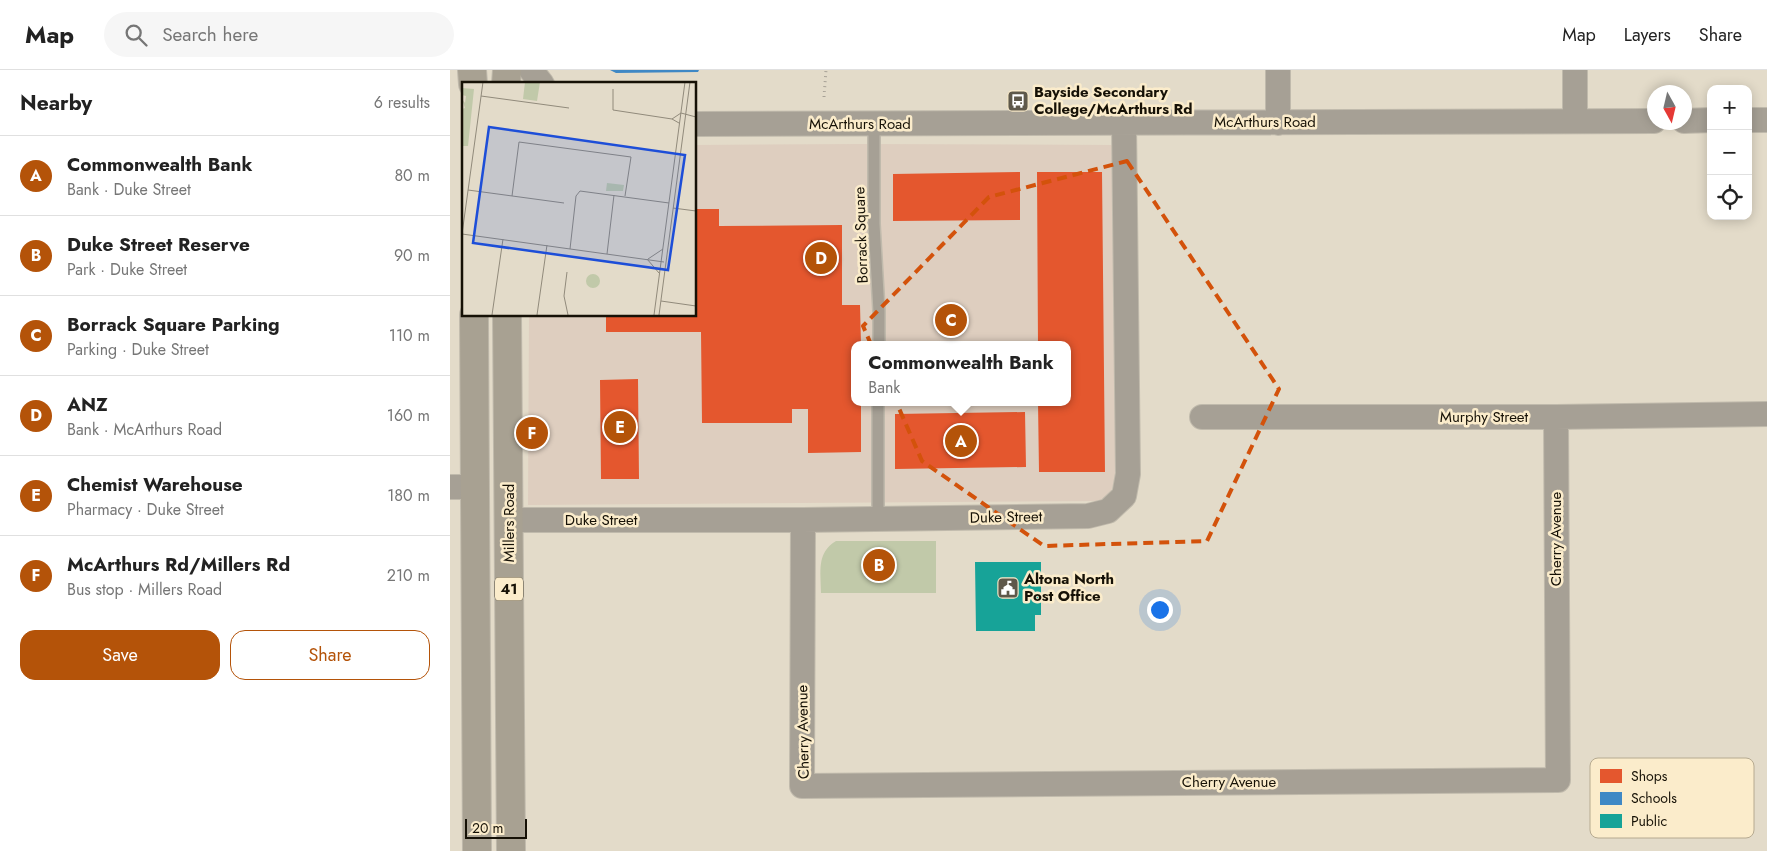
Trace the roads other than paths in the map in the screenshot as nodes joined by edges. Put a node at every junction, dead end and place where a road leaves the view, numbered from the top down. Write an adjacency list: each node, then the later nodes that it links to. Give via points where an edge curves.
1 (531, 70): 4 (street)
2 (1278, 70): 11 (street)
3 (1575, 70): 8 (street)
4 (540, 82)
5 (1707, 120): 10 (street)
6 (1752, 120): 7 (street)
7 (1767, 120)
8 (1575, 121): 9 (street, McArthurs Road); 11 (street, McArthurs Road)
9 (1647, 121)
10 (1692, 121)
11 (1278, 122): 12 (street, McArthurs Road)
12 (1124, 123): 14 (street, McArthurs Road); 23 (street, Duke Street, via 1128,474 1124,496 1108,511 1088,516)
13 (696, 124): 14 (street, McArthurs Road)
14 (874, 124): 17 (lane, Borrack Square)
15 (474, 316): 22 (main road, 41)
16 (507, 316): 24 (main road, Millers Road / 41)
17 (879, 341)
18 (878, 406): 23 (lane)
19 (1767, 414): 20 (street, Murphy Street)
20 (1556, 416): 21 (street, Murphy Street); 25 (street, Cherry Avenue, via 1558,780 802,786)
21 (1202, 417)
22 (462, 487): 26 (main road, 41)
23 (878, 519): 25 (street, Duke Street)
24 (509, 520): 25 (street, Duke Street); 27 (main road, Millers Road / 41)
25 (803, 520)
26 (476, 851)
27 (511, 851)

